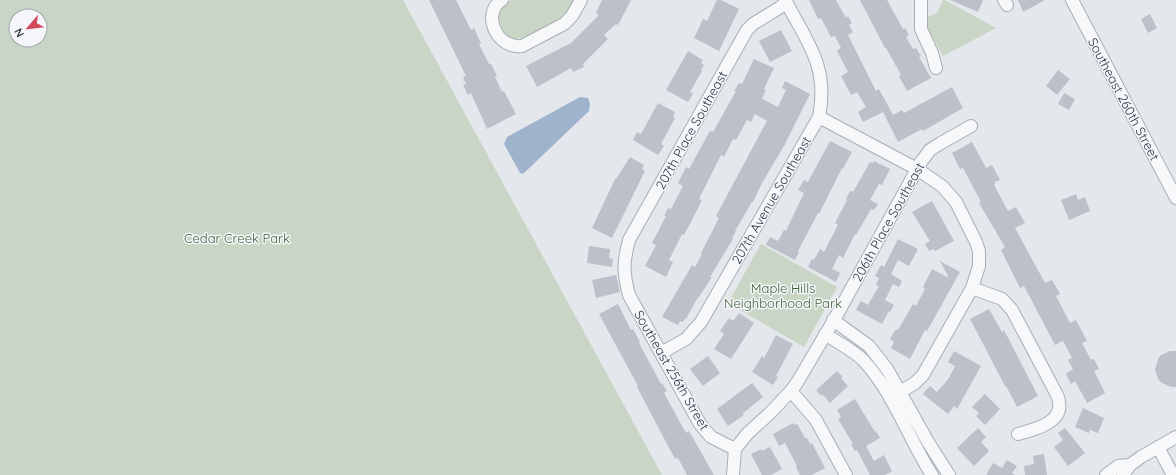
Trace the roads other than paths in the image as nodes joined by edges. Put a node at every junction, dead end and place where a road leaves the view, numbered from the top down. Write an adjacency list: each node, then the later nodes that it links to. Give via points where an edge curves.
1 (502, 0): 2 (street, via 497,3 492,16 497,36 502,41 522,46 564,24)
2 (581, 0)
3 (921, 0): 6 (street, via 921,30)
4 (1072, 0): 10 (street, Southeast 260th Street)
5 (786, 1): 7 (street, via 817,60 822,80); 11 (street, 207th Place Southeast, via 747,30 629,240)
6 (936, 68)
7 (819, 117): 9 (street); 15 (street, 207th Avenue Southeast, via 701,322 686,339)
8 (971, 126): 9 (street, 206th Place Southeast, via 930,150)
9 (917, 169): 12 (street, via 949,193 976,242 979,266); 13 (street, 206th Place Southeast)
10 (1176, 198)
11 (624, 276): 15 (street, Southeast 256th Street, via 629,295)
12 (972, 288): 17 (street, via 923,375); 18 (street, via 1002,299 1012,310 1059,402 1059,410 1054,418 1037,429)
13 (833, 320): 14 (street, 206th Place Southeast); 17 (street, via 869,346 887,369)
14 (825, 334): 16 (street, 206th Place Southeast); 17 (street, via 862,359)
15 (661, 354): 21 (street, Southeast 256th Street, via 705,431 711,437)
16 (790, 391): 21 (street, 206th Place Southeast); 24 (street, via 816,420)
17 (895, 395): 25 (street); 26 (street)
18 (1018, 434)
19 (1176, 437): 20 (street)
20 (1158, 447): 22 (street); 28 (street)
21 (735, 449): 23 (street)
22 (1126, 470): 27 (street, via 1118,466)
23 (733, 475)
24 (846, 475)
25 (932, 475)
26 (949, 475)
27 (1106, 475)
28 (1173, 475)

